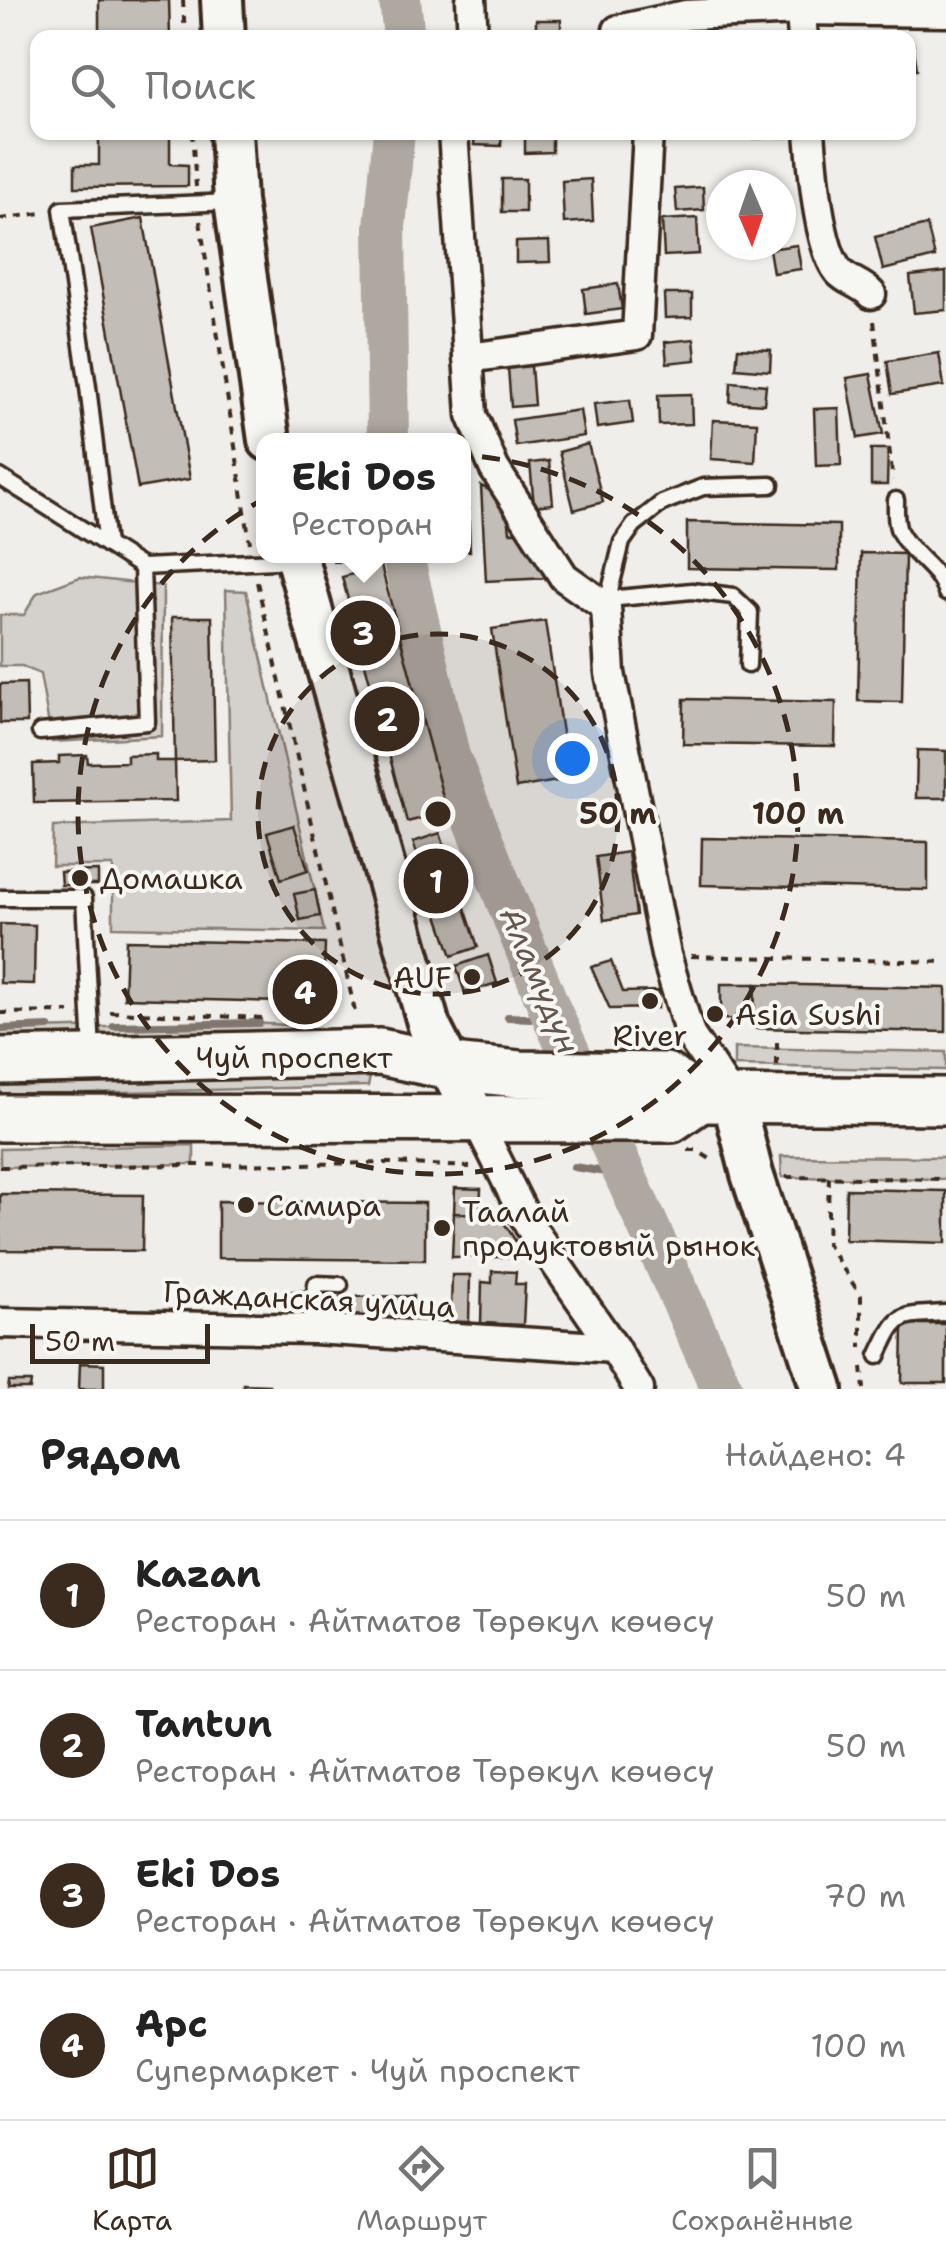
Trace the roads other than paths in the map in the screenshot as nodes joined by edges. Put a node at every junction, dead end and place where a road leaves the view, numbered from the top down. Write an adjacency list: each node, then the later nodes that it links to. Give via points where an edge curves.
1 (222, 0): 5 (street)
2 (471, 0): 6 (street)
3 (946, 12): 4 (street)
4 (801, 16): 7 (street, via 686,15)
5 (224, 30)
6 (472, 30)
7 (618, 30)
8 (228, 140): 12 (street)
9 (454, 140): 14 (street)
10 (648, 140): 14 (street, via 637,334)
11 (811, 140): 13 (street, via 829,254 840,274)
12 (216, 202): 15 (street); 19 (lane, via 62,210)
13 (871, 294)
14 (468, 358): 24 (street, via 472,415 494,468 564,577)
15 (268, 433)
16 (0, 477): 19 (lane)
17 (771, 485): 24 (lane, via 703,488 662,503 622,542)
18 (896, 500): 23 (lane, via 898,530 941,577)
19 (107, 546): 22 (lane)
20 (256, 562): 22 (lane)
21 (306, 563): 30 (street, via 429,1026)
22 (142, 568): 26 (lane, via 148,722)
23 (946, 593)
24 (607, 603): 25 (lane, via 692,590 733,596 750,612); 32 (street, via 610,674 666,955 690,1035)
25 (748, 665)
26 (40, 732)
27 (0, 898): 28 (lane, via 84,898)
28 (93, 1058): 29 (main road, Чуй проспект); 30 (main road, Чуй проспект, via 380,1052)
29 (0, 1061)
30 (452, 1068): 32 (main road, Чуй проспект, via 519,1074); 33 (street)
31 (946, 1101): 32 (main road, Чуй проспект)
32 (693, 1109): 33 (main road, Чуй проспект); 44 (street, via 752,1174)
33 (474, 1116): 34 (main road, Чуй проспект); 41 (street, via 529,1226)
34 (0, 1118)
35 (340, 1285): 37 (lane, via 316,1284)
36 (294, 1300): 37 (lane)
37 (314, 1300): 40 (lane)
38 (946, 1313): 42 (lane, via 894,1322)
39 (0, 1323): 40 (street, Гражданская улица)
40 (314, 1329): 41 (street, Гражданская улица)
41 (614, 1348): 43 (street)
42 (878, 1356)
43 (639, 1389)
44 (822, 1389)

